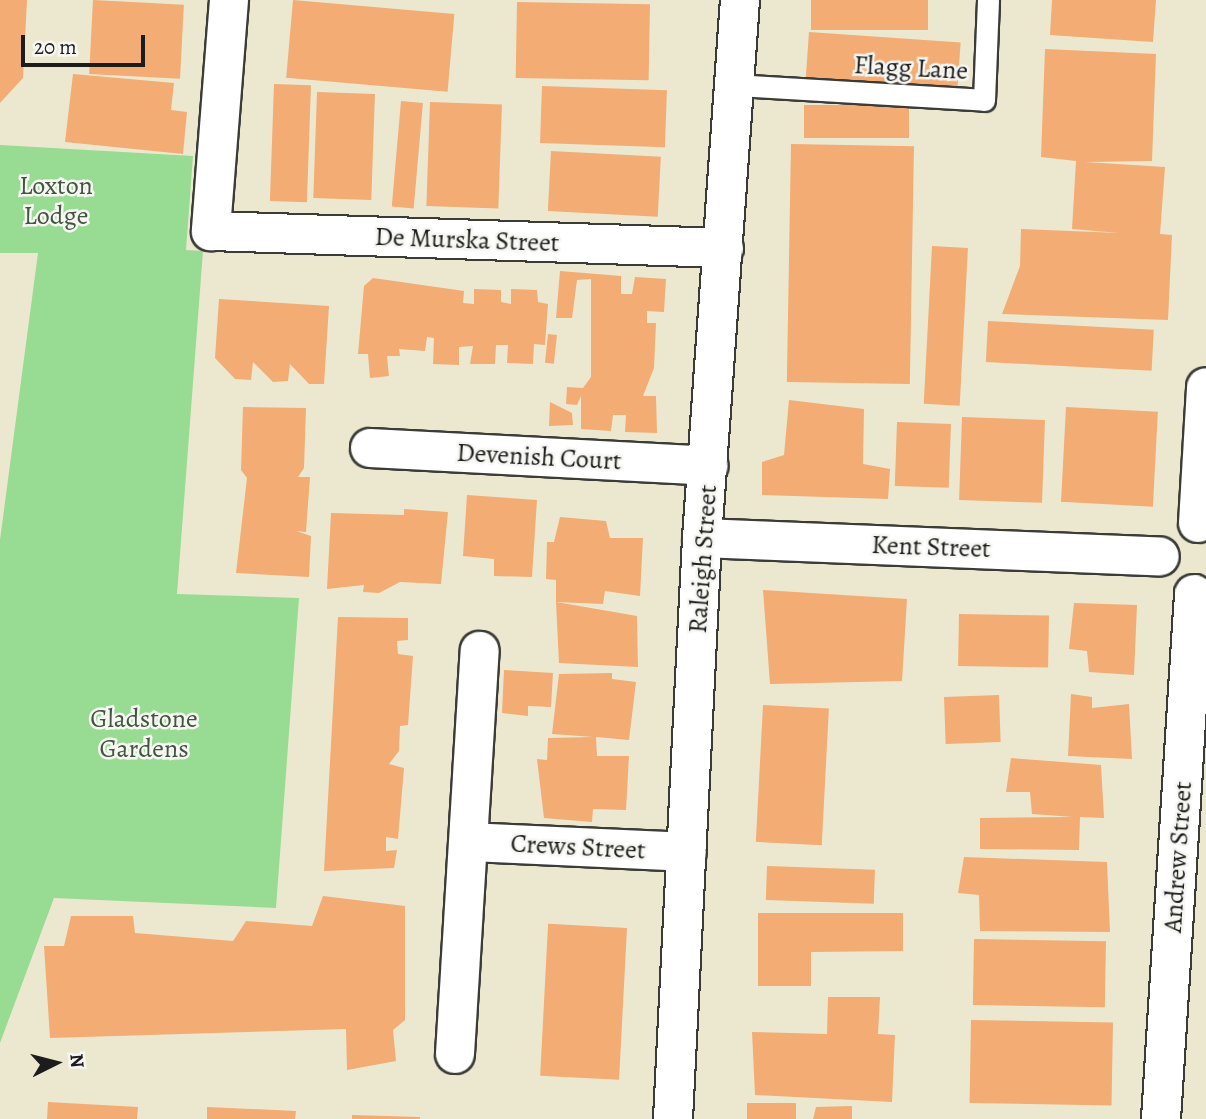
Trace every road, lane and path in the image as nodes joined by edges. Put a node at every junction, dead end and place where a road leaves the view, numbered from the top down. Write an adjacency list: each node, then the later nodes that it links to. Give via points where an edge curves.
1 (229, 0): 5 (street, De Murska Street, via 211,231)
2 (740, 0): 4 (street, Raleigh Street)
3 (988, 0): 4 (lane, Flagg Lane, via 984,100)
4 (735, 85): 5 (street, Raleigh Street)
5 (724, 248): 8 (street, Raleigh Street)
6 (1206, 387): 9 (street)
7 (370, 448): 8 (street, Devenish Court)
8 (709, 466): 10 (street, Raleigh Street)
9 (1202, 524): 11 (street, via 1177,528)
10 (702, 538): 11 (street, Kent Street); 15 (street, Raleigh Street)
11 (1160, 556): 12 (street, via 1165,578)
12 (1200, 594): 18 (street, Andrew Street)
13 (480, 651): 14 (street)
14 (469, 842): 15 (street, Crews Street); 16 (street)
15 (687, 852): 17 (street, Raleigh Street)
16 (455, 1054)
17 (673, 1119)
18 (1161, 1119)

